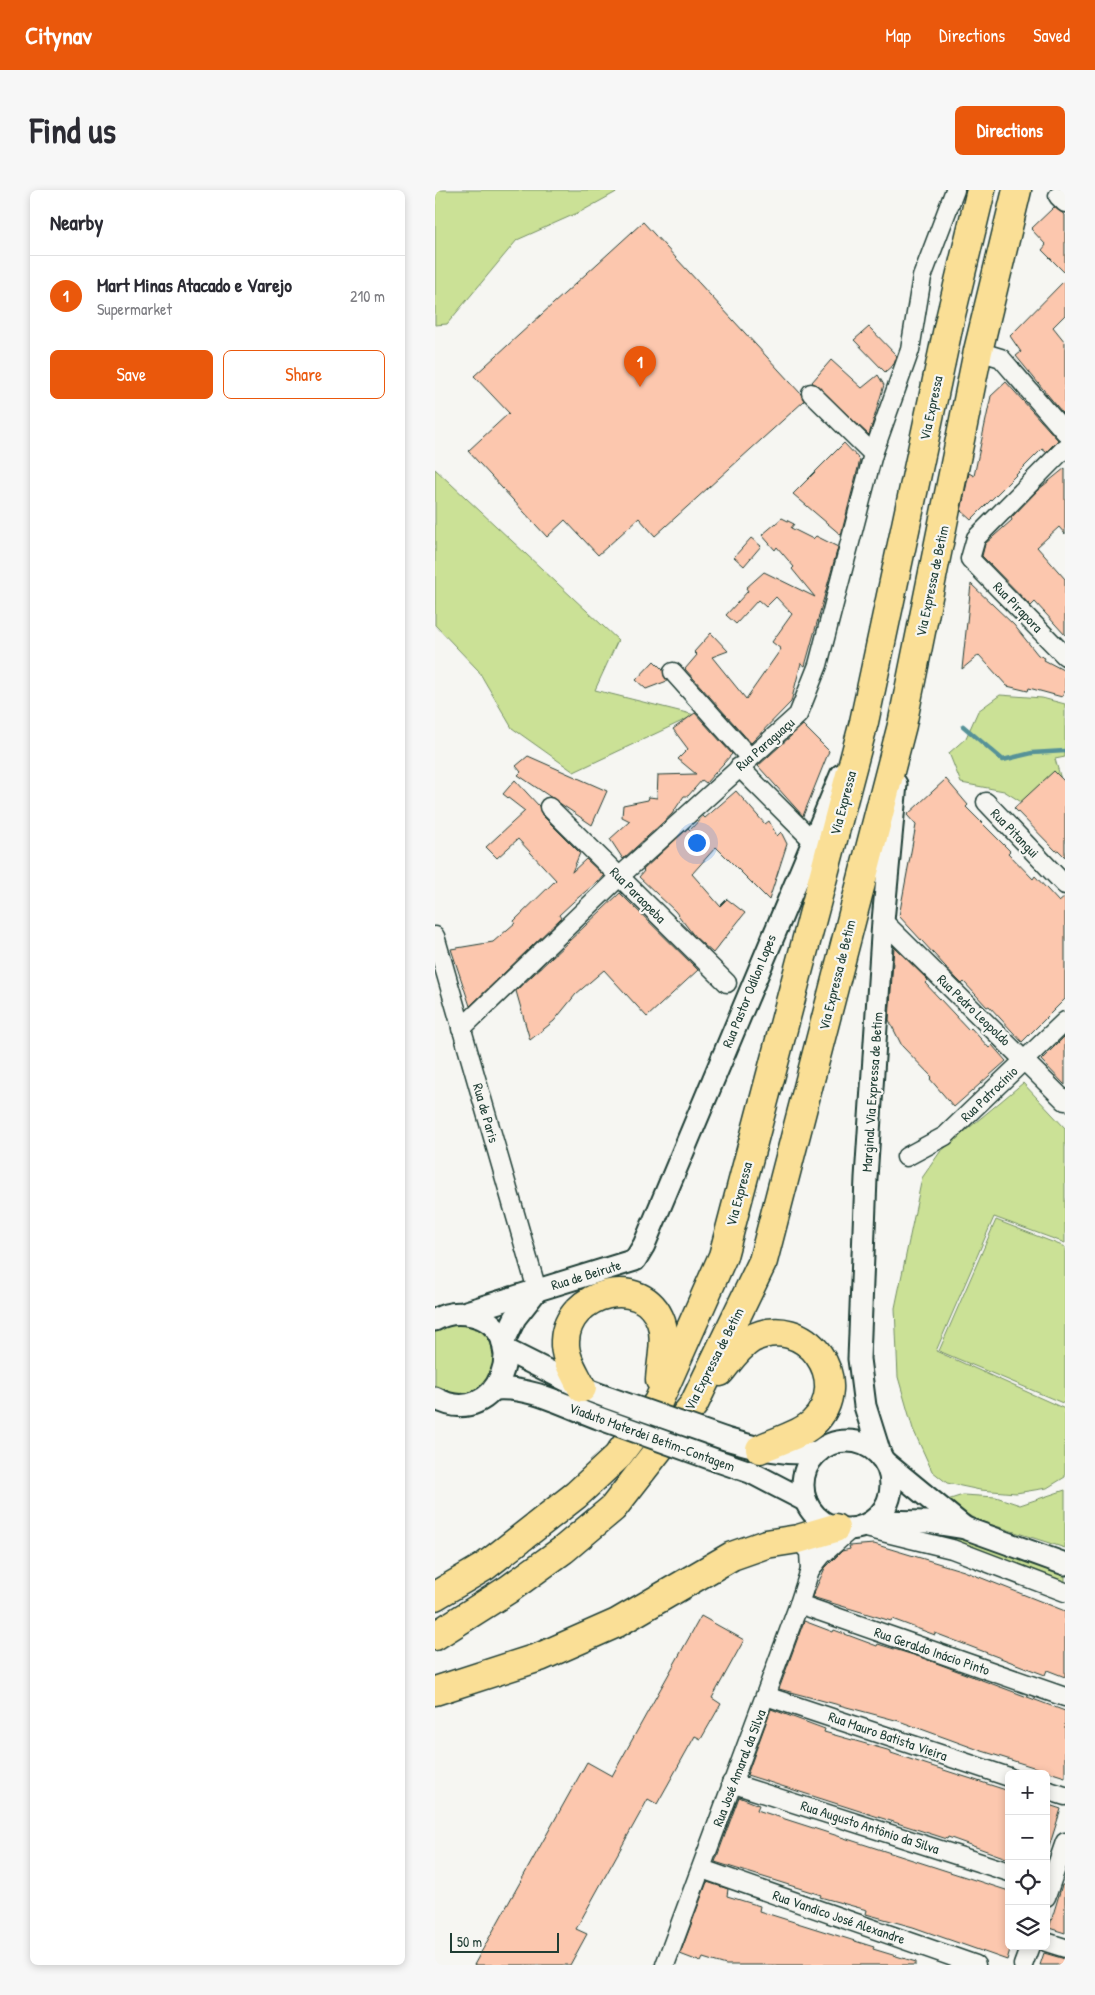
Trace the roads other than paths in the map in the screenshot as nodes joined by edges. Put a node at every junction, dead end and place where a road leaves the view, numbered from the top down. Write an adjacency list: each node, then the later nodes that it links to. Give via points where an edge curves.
1 (955, 190): 8 (street, Rua Paraguaçu, via 923,277 907,360)
2 (981, 190): 11 (highway, Via Expressa)
3 (1017, 190): 4 (highway, Via Expressa de Betim)
4 (978, 351): 6 (street, via 1001,358); 12 (highway, Via Expressa de Betim)
5 (811, 394): 8 (street)
6 (1065, 432)
7 (1065, 448): 9 (street, Rua Pirapora, via 976,538 970,559)
8 (873, 454): 13 (street, Rua Paraguaçu, via 818,665 798,715)
9 (1065, 656)
10 (673, 672): 13 (street)
11 (864, 722): 16 (street, Rua Pastor Odilon Lopes); 35 (highway, Via Expressa, via 723,1256)
12 (902, 725): 19 (street, Marginal Via Expressa de Betim); 36 (highway, Via Expressa de Betim, via 763,1262)
13 (745, 762): 16 (street); 17 (street, Rua Paraguaçu)
14 (986, 802): 18 (street, Rua Pitangui)
15 (549, 807): 17 (street, Rua Paraopeba)
16 (812, 840): 27 (street, Rua Pastor Odilon Lopes)
17 (619, 877): 21 (street, Rua Paraopeba); 23 (street, Rua Paraguaçu)
18 (1065, 885)
19 (883, 921): 24 (street, Rua Pedro Leopoldo); 39 (street, Marginal Via Expressa de Betim, via 866,1178 859,1359 865,1406)
20 (435, 936): 23 (street, Rua de Paris)
21 (727, 983)
22 (1065, 1021): 24 (street, Rua Patrocínio)
23 (461, 1029): 28 (street, Rua de Paris)
24 (1025, 1060): 25 (street, Rua Pedro Leopoldo); 26 (street, Rua Patrocínio, via 945,1136)
25 (1065, 1101)
26 (906, 1157)
27 (635, 1260): 28 (street, Rua de Beirute)
28 (537, 1290): 29 (street, Rua de Beirute); 31 (street, Rua de Beirute, via 515,1318)
29 (463, 1313): 30 (street, Rua de Beirute); 31 (street, via 487,1322)
30 (435, 1320)
31 (504, 1346): 32 (street, Viaduto Materdei Betim-Contagem); 33 (street, via 505,1363)
32 (582, 1388): 35 (highway, via 567,1358 565,1341 568,1325 577,1310 589,1300 605,1293 622,1292 652,1306 661,1322 663,1343); 37 (street, Viaduto Materdei Betim-Contagem, bridge)
33 (495, 1389): 34 (street, via 465,1405); 40 (street, Viaduto Materdei Betim-Contagem, bridge, via 511,1387 526,1390 750,1472)
34 (435, 1398)
35 (658, 1402): 47 (highway, via 617,1457 576,1495 484,1566)
36 (694, 1404): 37 (highway, via 738,1350 751,1339 784,1333 801,1338 815,1348 824,1363 829,1379 828,1396 822,1412 811,1425); 49 (highway, Via Expressa de Betim, via 613,1508 509,1589)
37 (760, 1449): 38 (street, Viaduto Materdei Betim-Contagem, via 797,1454)
38 (818, 1452): 39 (street, via 843,1441 857,1442); 40 (street, via 804,1474)
39 (883, 1460): 41 (street, via 891,1475 890,1495 883,1512); 42 (street)
40 (806, 1501): 41 (street, via 818,1518)
41 (855, 1526): 42 (street, via 927,1522); 43 (highway); 45 (street, Rua José Amaral da Silva); 46 (street, via 952,1549)
42 (965, 1528): 44 (street)
43 (798, 1539): 45 (street, Rua José Amaral da Silva, via 809,1552); 50 (highway, via 766,1544 732,1556 617,1623 540,1657)
44 (1065, 1564)
45 (809, 1570): 48 (street, Rua José Amaral da Silva)
46 (1065, 1592)
47 (435, 1596)
48 (799, 1604): 51 (street, Rua José Amaral da Silva); 52 (street, Rua Geraldo Inácio Pinto)
49 (435, 1636)
50 (435, 1692)
51 (767, 1696): 53 (street, Rua Mauro Batista Vieira); 54 (street, Rua José Amaral da Silva)
52 (1065, 1697)
53 (1005, 1776)
54 (731, 1783): 58 (street, Rua José Amaral da Silva); 59 (street, Rua Augusto Antônio da Silva)
55 (1050, 1791): 56 (street)
56 (1065, 1796)
57 (1065, 1842): 60 (street)
58 (702, 1870): 64 (street, Rua José Amaral da Silva); 65 (street, Rua Vandico José Alexandre)
59 (1005, 1871)
60 (1050, 1880)
61 (1050, 1943): 62 (street)
62 (1065, 1948)
63 (1029, 1950): 66 (street)
64 (668, 1964)
65 (976, 1965)
66 (1023, 1965)

